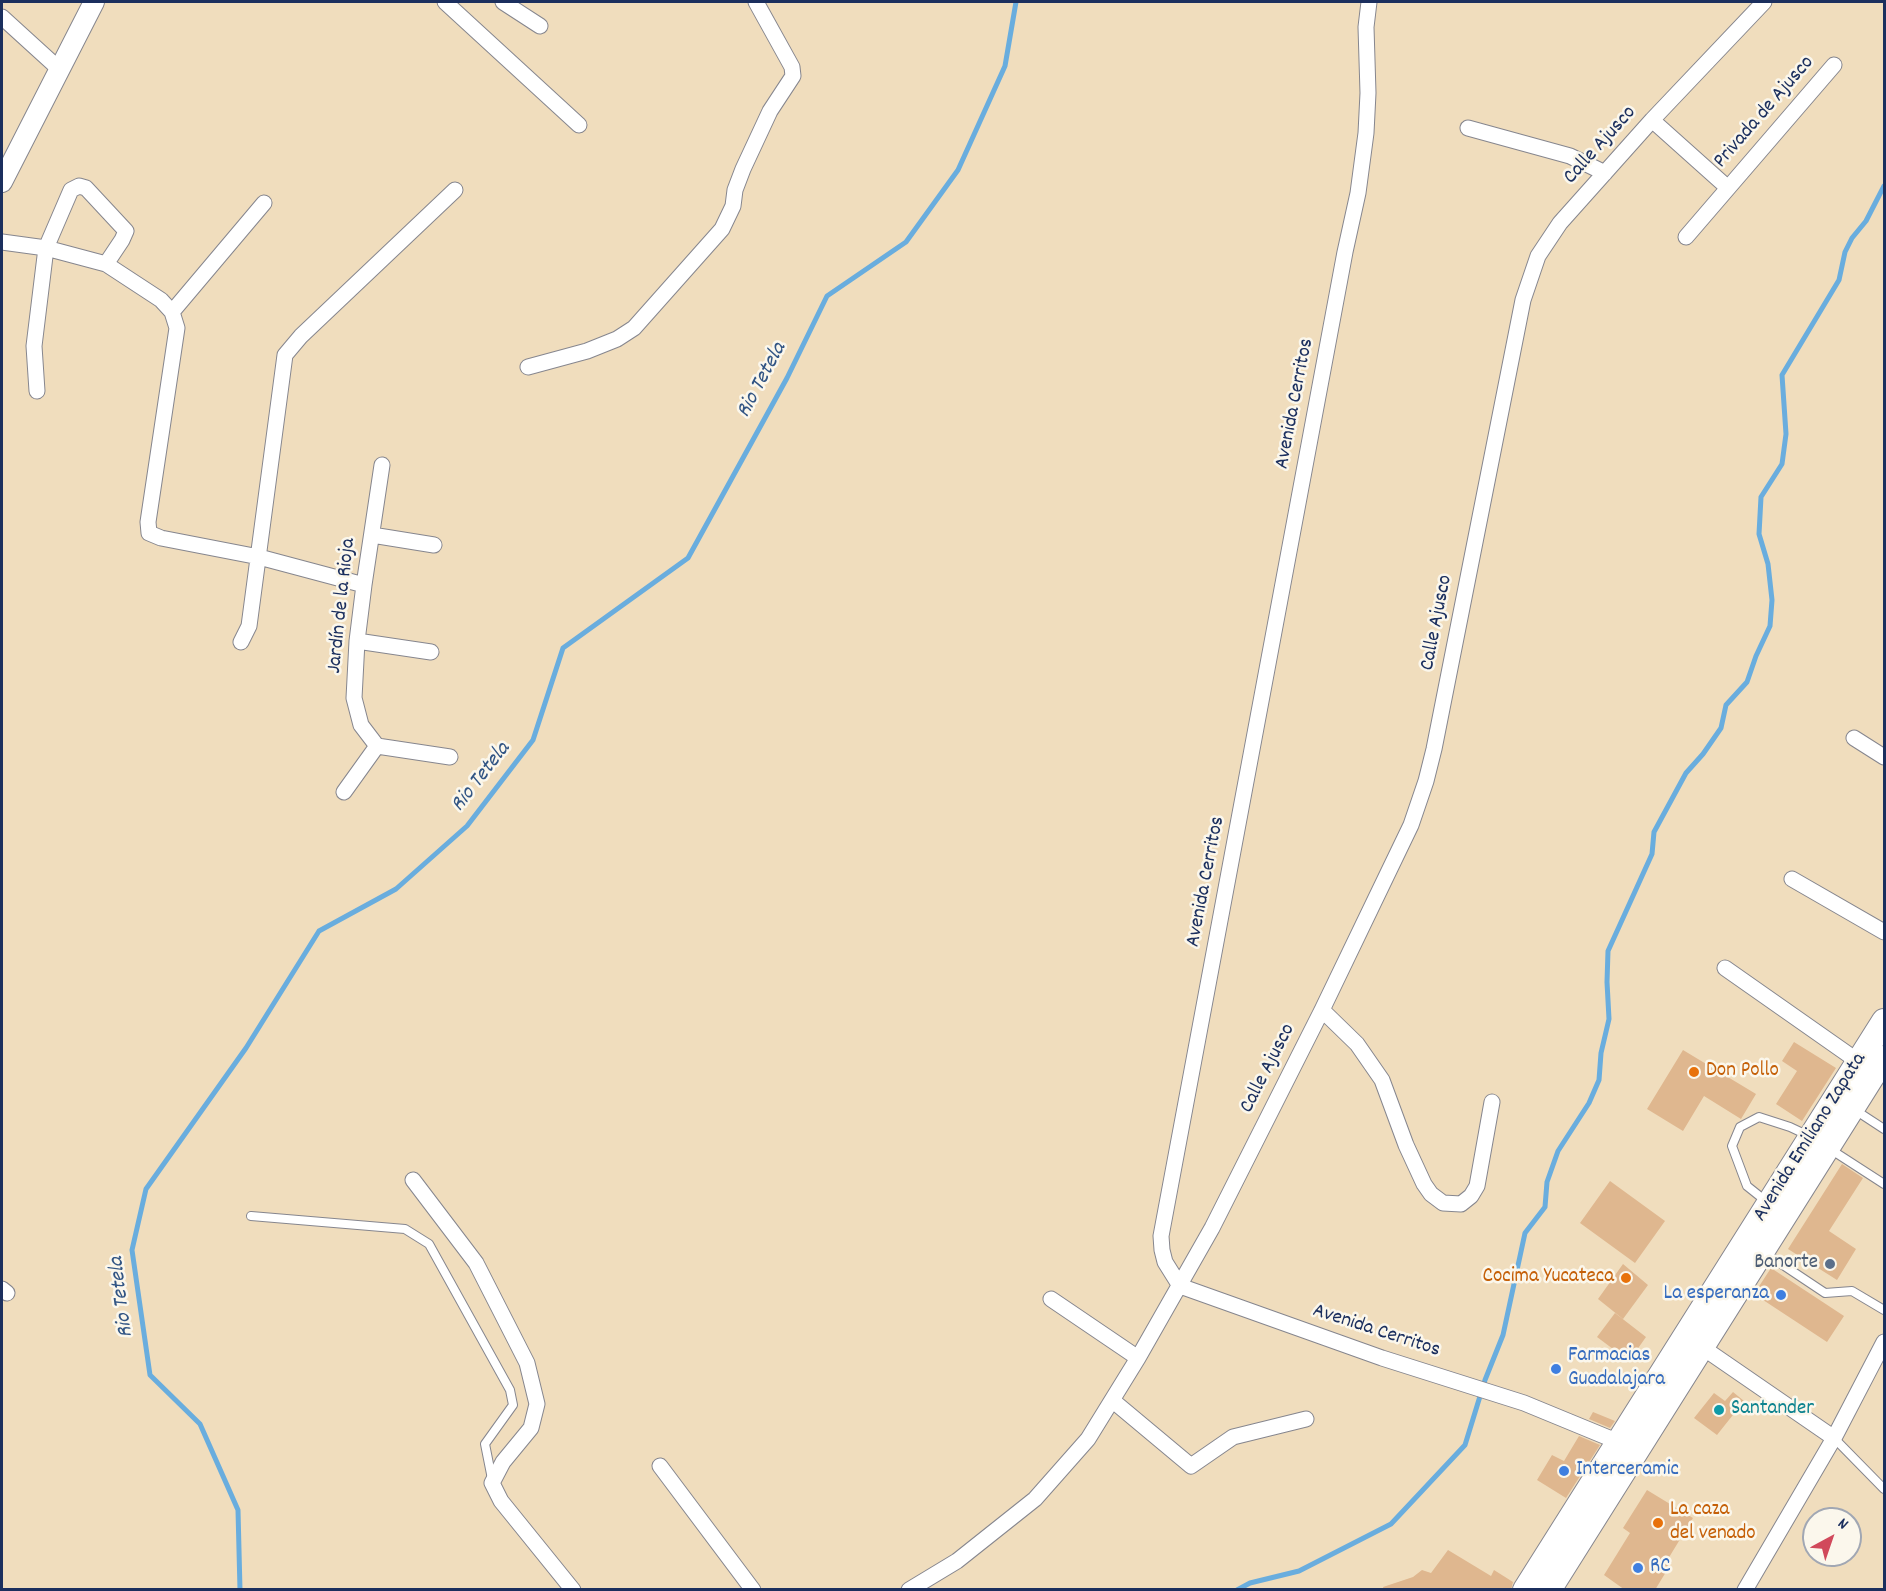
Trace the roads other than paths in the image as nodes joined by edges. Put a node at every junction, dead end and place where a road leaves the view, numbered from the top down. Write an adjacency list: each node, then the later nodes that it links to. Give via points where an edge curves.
1 (94, 2): 10 (street)
2 (445, 2): 12 (street)
3 (502, 2): 8 (street)
4 (756, 2): 24 (street, via 794,76 770,111 743,169 734,206 722,230 634,328 587,351)
5 (1369, 2): 55 (street, Avenida Cerritos, via 1366,133 1358,193 1161,1236 1165,1262)
6 (1764, 2): 11 (street, Calle Ajusco)
7 (2, 17): 10 (street)
8 (540, 26)
9 (1834, 65): 16 (street, Privada de Ajusco)
10 (58, 69): 15 (street)
11 (1652, 120): 14 (street, Calle Ajusco); 16 (street, Privada de Ajusco)
12 (579, 125)
13 (1468, 128): 14 (street, via 1570,156)
14 (1605, 173): 42 (street, Calle Ajusco, via 1560,223 1538,256 1523,300 1426,781 1411,825)
15 (2, 182)
16 (1728, 188): 19 (street, Privada de Ajusco)
17 (455, 190): 29 (street, via 301,336 285,356)
18 (264, 203): 23 (street)
19 (1686, 237)
20 (2, 242): 21 (street)
21 (46, 248): 22 (street); 22 (street, via 71,190 79,186 86,188 126,231); 25 (street, via 34,346)
22 (106, 264): 23 (street, via 161,300)
23 (172, 312): 29 (street, via 177,328 149,532 161,538)
24 (528, 367)
25 (37, 391)
26 (382, 465): 27 (street, Jardín de la Rioja)
27 (372, 535): 28 (street); 30 (street, Jardín de la Rioja)
28 (434, 544)
29 (259, 557): 30 (street); 32 (street, via 249,626)
30 (364, 585): 31 (street, Jardín de la Rioja)
31 (357, 641): 33 (street); 35 (street, Jardín de la Rioja, via 354,698 361,725)
32 (241, 642)
33 (431, 652)
34 (1854, 738): 37 (street)
35 (377, 746): 36 (street); 38 (street)
36 (450, 757)
37 (1884, 757)
38 (344, 792)
39 (1792, 879): 40 (street)
40 (1884, 932)
41 (1725, 968): 45 (street)
42 (1322, 1010): 46 (street, via 1357,1044 1382,1080 1424,1184 1443,1203 1461,1204 1477,1186); 55 (street, Calle Ajusco)
43 (1884, 1021): 45 (main road, Avenida Emiliano Zapata)
44 (1884, 1058): 47 (main road, Avenida Emiliano Zapata)
45 (1859, 1062): 49 (main road, Avenida Emiliano Zapata)
46 (1492, 1102)
47 (1853, 1109): 48 (lane); 49 (main road, Avenida Emiliano Zapata)
48 (1884, 1129)
49 (1820, 1142): 51 (lane); 52 (main road, Avenida Emiliano Zapata); 52 (lane, via 1759,1118 1740,1127 1732,1146 1747,1186); 54 (main road, Avenida Emiliano Zapata)
50 (413, 1180): 66 (street, via 476,1263 527,1363 537,1404 531,1428 502,1462)
51 (1884, 1184)
52 (1770, 1204): 58 (main road, Avenida Emiliano Zapata)
53 (251, 1216): 66 (lane, via 405,1229 429,1244 510,1390 513,1405 485,1444)
54 (1763, 1252): 57 (lane, via 1825,1293 1852,1292); 58 (main road, Avenida Emiliano Zapata)
55 (1180, 1286): 60 (street, Calle Ajusco); 64 (street, Avenida Cerritos, via 1382,1358 1524,1403)
56 (1051, 1299): 60 (street)
57 (1884, 1311)
58 (1693, 1342): 63 (street); 64 (main road, Avenida Emiliano Zapata)
59 (1884, 1342): 63 (street)
60 (1138, 1358): 61 (street, Calle Ajusco)
61 (1112, 1400): 62 (street, via 1191,1466 1233,1437); 70 (street, Calle Ajusco, via 1088,1439 1035,1499 957,1561)
62 (1306, 1419)
63 (1834, 1438): 67 (lane); 73 (street)
64 (1628, 1446): 71 (main road, Avenida Emiliano Zapata); 72 (main road, Avenida Emiliano Zapata)
65 (660, 1466): 69 (street)
66 (492, 1483): 68 (street, via 501,1501)
67 (1884, 1489)
68 (573, 1590)
69 (753, 1590)
70 (909, 1590)
71 (1526, 1590)
72 (1549, 1590)
73 (1745, 1590)

